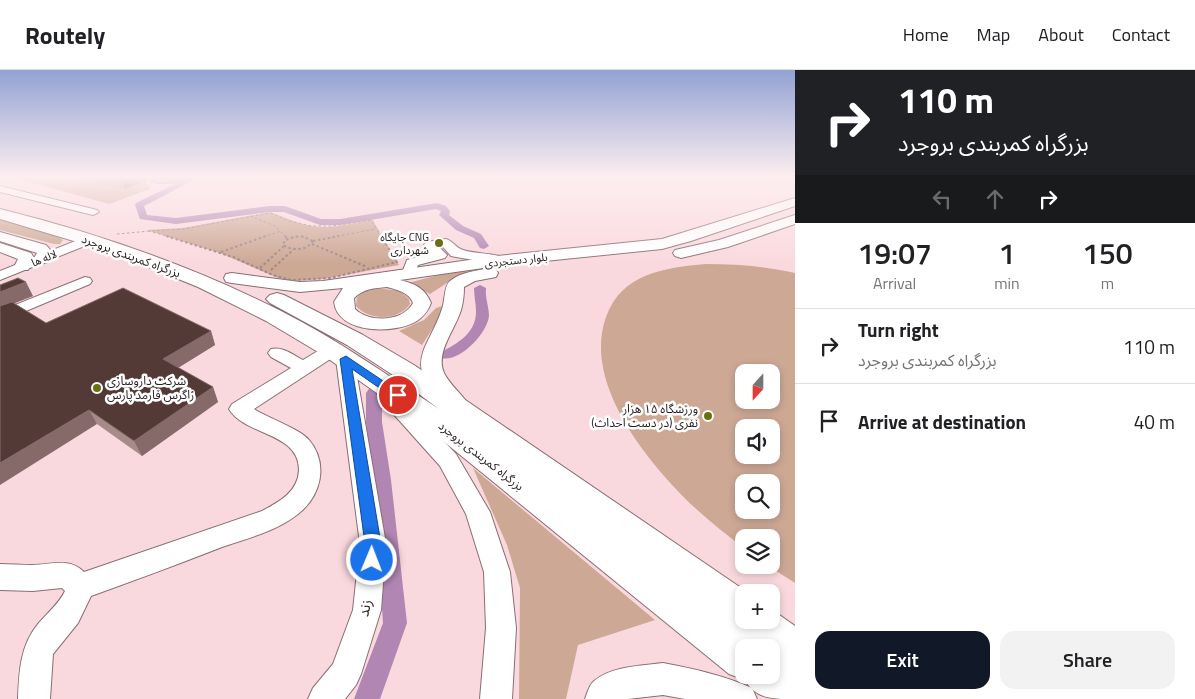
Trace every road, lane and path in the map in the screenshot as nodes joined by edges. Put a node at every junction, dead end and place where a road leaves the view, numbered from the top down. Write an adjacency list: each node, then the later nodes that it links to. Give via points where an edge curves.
1 (32, 205): 12 (highway, بزرگراه کمربندی بروجرد)
2 (44, 205): 5 (street)
3 (66, 205): 12 (street, via 93,212)
4 (785, 205): 21 (main road, بلوار دستجردی, via 677,241)
5 (37, 208)
6 (0, 214): 12 (highway, بزرگراه کمربندی بروجرد)
7 (249, 216): 9 (path, via 270,213 318,227 371,220); 10 (path, via 184,229); 11 (path)
8 (795, 219): 31 (main road, بلوار دستجردی, via 700,250 485,274)
9 (376, 229): 15 (path); 24 (path, via 397,262)
10 (150, 231): 12 (path); 19 (path)
11 (281, 231): 14 (path); 19 (path)
12 (94, 233): 20 (street, لاله ها); 28 (highway, بزرگراه کمربندی بروجرد, via 158,249); 35 (highway, بزرگراه کمربندی بروجرد, via 120,250 274,316)
13 (0, 236): 20 (main road, via 42,248 45,253)
14 (287, 238): 15 (path, via 309,237); 17 (path, via 283,241)
15 (313, 242): 18 (path, via 307,247); 24 (path)
16 (0, 246): 22 (main road, via 25,256)
17 (284, 246): 18 (path); 23 (path)
18 (294, 249): 25 (path)
19 (221, 252): 23 (path)
20 (42, 259): 22 (street, لاله ها)
21 (504, 260): 26 (main road, بلوار دستجردی); 26 (street, via 456,253 446,242 430,244 440,255 412,263)
22 (22, 267): 27 (street, لاله ها)
23 (260, 268): 25 (path)
24 (371, 269): 25 (path, via 292,280)
25 (268, 272)
26 (408, 273): 28 (main road, بلوار دستجردی, via 300,287); 30 (main road)
27 (0, 276)
28 (232, 278): 38 (highway, بزرگراه کمربندی بروجرد, via 355,340)
29 (85, 281): 33 (street)
30 (387, 282): 32 (main road, via 417,293 422,299); 32 (main road, بلوار دستجردی, via 353,289 342,302 343,309 358,320 384,325 409,319)
31 (455, 285): 32 (main road, بلوار دستجردی); 38 (main road, via 457,297 454,308 431,352 431,365 437,382)
32 (422, 306)
33 (0, 317)
34 (277, 354): 36 (street)
35 (339, 355): 36 (street); 37 (highway, بزرگراه کمربندی بروجرد); 48 (street, زند, via 373,544 367,610 345,674)
36 (304, 368): 40 (street, via 239,409 269,428 295,439 305,449 309,473 307,485 299,498 270,519)
37 (369, 375): 43 (highway, بزرگراه کمربندی بروجرد, via 442,425); 49 (street, via 448,460 478,512 497,572 500,628)
38 (460, 409): 41 (highway, بزرگراه کمربندی بروجرد)
39 (0, 577): 40 (street, via 63,575 69,576)
40 (80, 587): 47 (street, via 71,609 38,652)
41 (735, 608)
42 (764, 629): 44 (highway)
43 (735, 652)
44 (795, 652)
45 (776, 684): 46 (highway)
46 (795, 698)
47 (34, 699)
48 (324, 699)
49 (496, 699)
50 (601, 699): 51 (street, via 604,693 620,684 663,679 710,688)
51 (741, 699)

